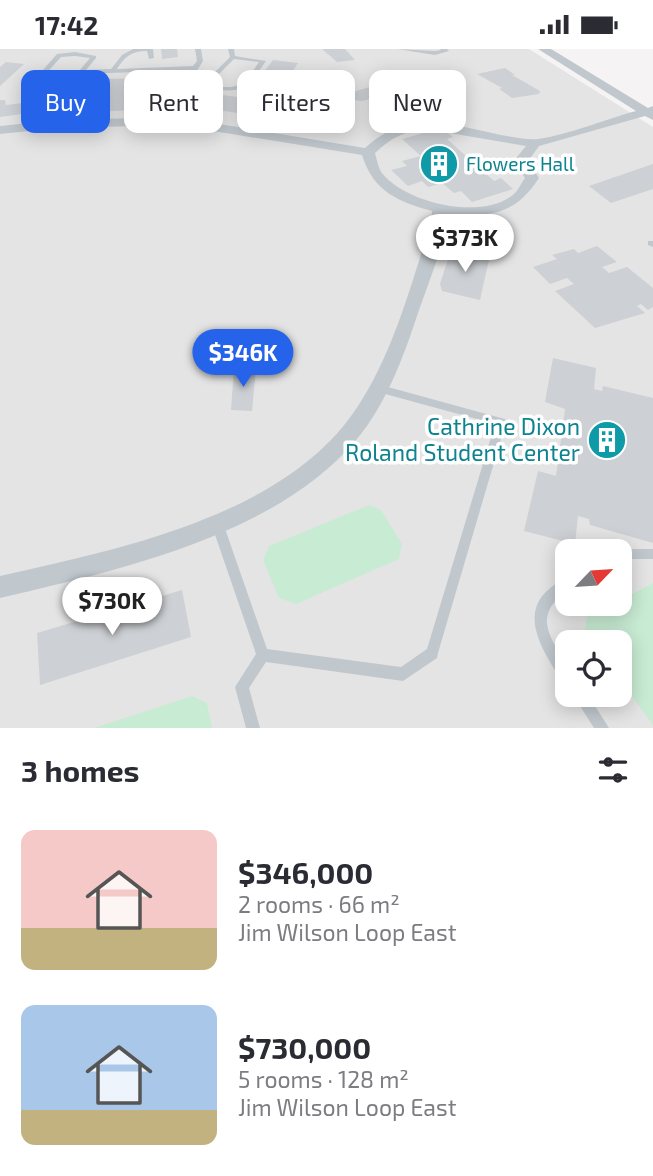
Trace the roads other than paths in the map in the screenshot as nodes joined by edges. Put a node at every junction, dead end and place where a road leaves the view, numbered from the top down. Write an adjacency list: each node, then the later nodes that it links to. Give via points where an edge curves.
1 (66, 49): 8 (lane)
2 (130, 49): 10 (lane, via 150,49); 16 (lane)
3 (198, 49): 11 (lane, via 200,61)
4 (231, 49): 9 (lane)
5 (400, 49): 6 (lane, via 435,53 446,51)
6 (443, 49)
7 (543, 49): 18 (street)
8 (75, 54): 12 (lane, via 59,55); 13 (lane, via 94,57)
9 (233, 57): 14 (lane); 17 (lane, via 263,61 246,86)
10 (151, 58)
11 (195, 68): 16 (lane)
12 (46, 70)
13 (82, 70)
14 (220, 70)
15 (110, 71): 16 (lane)
16 (113, 71)
17 (223, 89)
18 (651, 113): 22 (street)
19 (21, 128): 21 (street)
20 (223, 128): 23 (street)
21 (0, 130)
22 (535, 143): 23 (street, via 429,124 395,131); 24 (street, via 524,157 532,178 529,187 515,200 476,211)
23 (368, 152): 24 (street, via 371,169 384,185)
24 (440, 209): 25 (street, via 408,317)
25 (376, 388): 26 (street, via 351,432 316,466); 31 (lane, via 500,422 432,653 403,674)
26 (217, 522): 29 (street, via 124,555); 31 (lane)
27 (632, 554): 28 (lane)
28 (653, 554)
29 (0, 587)
30 (555, 591): 32 (lane, via 540,611 541,638)
31 (263, 655): 34 (lane, via 242,687)
32 (555, 658)
33 (588, 707): 35 (lane)
34 (253, 728)
35 (602, 728)

